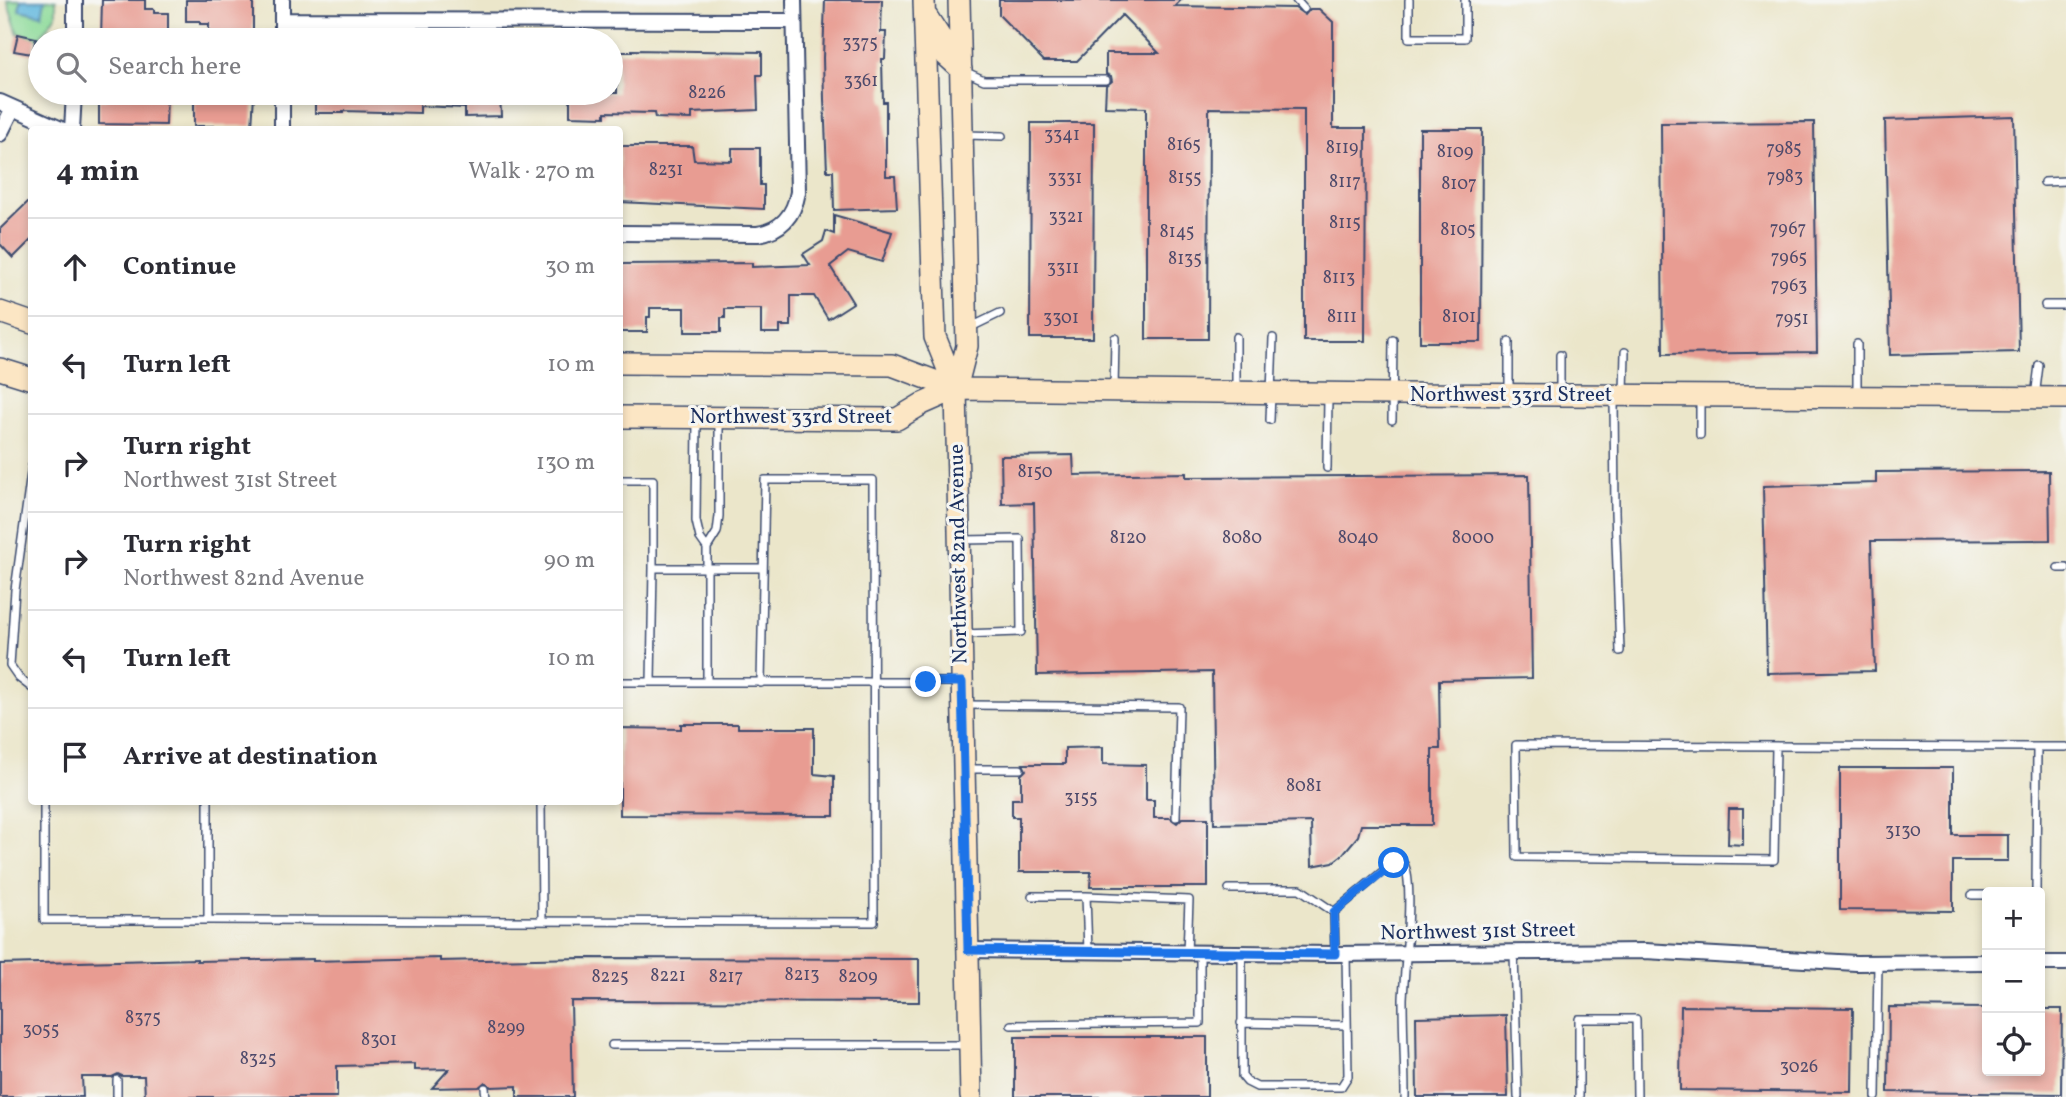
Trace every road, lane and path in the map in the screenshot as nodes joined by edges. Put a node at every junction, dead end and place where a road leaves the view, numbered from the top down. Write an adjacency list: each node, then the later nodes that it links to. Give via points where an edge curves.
1 (75, 0): 12 (street)
2 (282, 0): 10 (street)
3 (794, 0): 11 (street)
4 (959, 0): 14 (street, Northwest 82nd Avenue)
5 (1296, 0): 9 (lane)
6 (1409, 0): 7 (lane, via 1409,38 1465,38)
7 (1465, 0)
8 (924, 6): 14 (street, via 940,37 942,52); 46 (street, Northwest 82nd Avenue, via 935,337)
9 (1304, 9)
10 (282, 20): 11 (street); 13 (street)
11 (794, 22): 27 (street, via 798,192 786,221 758,234)
12 (75, 28)
13 (282, 28)
14 (961, 69): 15 (lane, via 984,80); 23 (street, Northwest 82nd Avenue)
15 (1106, 80)
16 (6, 105): 19 (street); 22 (street)
17 (73, 105): 20 (street)
18 (282, 105): 21 (street)
19 (54, 126)
20 (72, 126)
21 (282, 126)
22 (0, 134)
23 (962, 135): 24 (lane); 33 (street, Northwest 82nd Avenue)
24 (1002, 136)
25 (2066, 181): 26 (lane)
26 (2044, 182)
27 (623, 233)
28 (2045, 305): 29 (lane)
29 (2066, 305)
30 (0, 312): 32 (street)
31 (1000, 313): 33 (lane)
32 (28, 322)
33 (967, 329): 46 (street, Northwest 82nd Avenue)
34 (1236, 337): 48 (lane)
35 (1115, 338): 47 (lane)
36 (1273, 338): 49 (lane)
37 (1393, 340): 51 (lane)
38 (1509, 342): 52 (lane)
39 (1857, 344): 56 (lane)
40 (1625, 352): 54 (lane)
41 (1560, 355): 53 (lane)
42 (623, 363): 46 (street, Northwest 33rd Street, via 892,365)
43 (2039, 365): 57 (lane)
44 (0, 369): 45 (street)
45 (28, 378)
46 (956, 389): 47 (street, Northwest 33rd Street); 61 (street, Northwest 33rd Street, via 897,419); 70 (street, Northwest 82nd Avenue)
47 (1114, 390): 48 (street, Northwest 33rd Street)
48 (1236, 392): 49 (street, Northwest 33rd Street)
49 (1271, 392): 50 (street, Northwest 33rd Street); 62 (lane)
50 (1328, 393): 51 (street, Northwest 33rd Street); 65 (lane)
51 (1393, 394): 52 (street, Northwest 33rd Street); 63 (lane)
52 (1509, 395): 53 (street, Northwest 33rd Street)
53 (1560, 395): 54 (street, Northwest 33rd Street)
54 (1619, 395): 55 (street, Northwest 33rd Street); 76 (lane, via 1615,512)
55 (1700, 396): 56 (street, Northwest 33rd Street); 64 (lane)
56 (1857, 397): 57 (street, Northwest 33rd Street)
57 (2035, 398): 58 (street, Northwest 33rd Street)
58 (2066, 398)
59 (623, 417): 60 (street, Northwest 33rd Street)
60 (697, 418): 61 (street, Northwest 33rd Street); 71 (lane, via 696,521)
61 (719, 418): 71 (lane, via 719,521)
62 (1270, 420)
63 (1392, 420)
64 (1700, 435)
65 (1327, 467)
66 (623, 480): 72 (lane, via 653,480)
67 (28, 496): 69 (lane)
68 (28, 521): 69 (lane)
69 (24, 526): 78 (lane)
70 (959, 540): 75 (street, Northwest 82nd Avenue); 75 (lane, via 1020,540 1021,632)
71 (707, 548): 73 (lane)
72 (653, 568): 73 (lane); 80 (lane)
73 (707, 568): 74 (lane); 81 (lane)
74 (764, 568): 82 (lane); 83 (lane, via 765,480 873,480)
75 (960, 634): 84 (street, Northwest 82nd Avenue)
76 (1620, 651)
77 (0, 665): 78 (lane)
78 (10, 665): 85 (lane)
79 (623, 682): 80 (lane)
80 (651, 682): 81 (lane)
81 (707, 682): 82 (lane)
82 (761, 682): 83 (lane)
83 (873, 682): 84 (lane); 104 (lane, via 874,922)
84 (962, 682): 86 (street, Northwest 82nd Avenue)
85 (28, 685)
86 (962, 705): 90 (street, Northwest 82nd Avenue); 95 (lane, via 1179,707)
87 (1776, 746): 87 (lane, via 1516,745 1517,857 1774,860); 88 (lane)
88 (2037, 747): 89 (lane); 96 (lane)
89 (2066, 747)
90 (964, 769): 91 (lane); 105 (street, Northwest 82nd Avenue)
91 (1020, 769)
92 (44, 805): 103 (lane, via 44,919)
93 (208, 805): 103 (lane)
94 (541, 805): 104 (lane)
95 (1176, 817)
96 (2036, 887)
97 (1229, 889): 102 (lane, via 1300,889)
98 (1972, 895): 99 (lane)
99 (1982, 895)
100 (1032, 896): 101 (lane)
101 (1086, 896): 106 (lane); 107 (lane, via 1189,900)
102 (1334, 912): 110 (lane); 111 (lane, via 1388,867 1404,864)
103 (208, 919): 104 (lane)
104 (542, 921)
105 (968, 950): 106 (street, Northwest 31st Street); 120 (street, Northwest 82nd Avenue)
106 (1088, 952): 107 (street, Northwest 31st Street)
107 (1194, 953): 108 (street, Northwest 31st Street); 117 (lane, via 1200,1023)
108 (1242, 953): 110 (street, Northwest 31st Street); 116 (lane)
109 (1514, 953): 111 (street, Northwest 31st Street); 112 (street, Northwest 31st Street, via 1658,952); 127 (lane)
110 (1340, 954): 111 (street, Northwest 31st Street); 118 (lane)
111 (1406, 954): 126 (lane)
112 (1878, 962): 113 (street, Northwest 31st Street); 130 (lane)
113 (1982, 962)
114 (2045, 963): 115 (street)
115 (2066, 963)
116 (1241, 1023): 118 (lane); 118 (lane, via 1242,1076 1257,1087 1341,1087 1348,1076)
117 (1011, 1025)
118 (1346, 1025)
119 (611, 1045): 120 (lane)
120 (970, 1045): 125 (street, Northwest 82nd Avenue)
121 (117, 1080): 123 (lane)
122 (485, 1088): 124 (lane)
123 (117, 1097)
124 (486, 1097)
125 (971, 1097)
126 (1405, 1097)
127 (1518, 1097)
128 (1579, 1097): 129 (lane, via 1579,1018 1636,1018)
129 (1637, 1097)
130 (1876, 1097)

